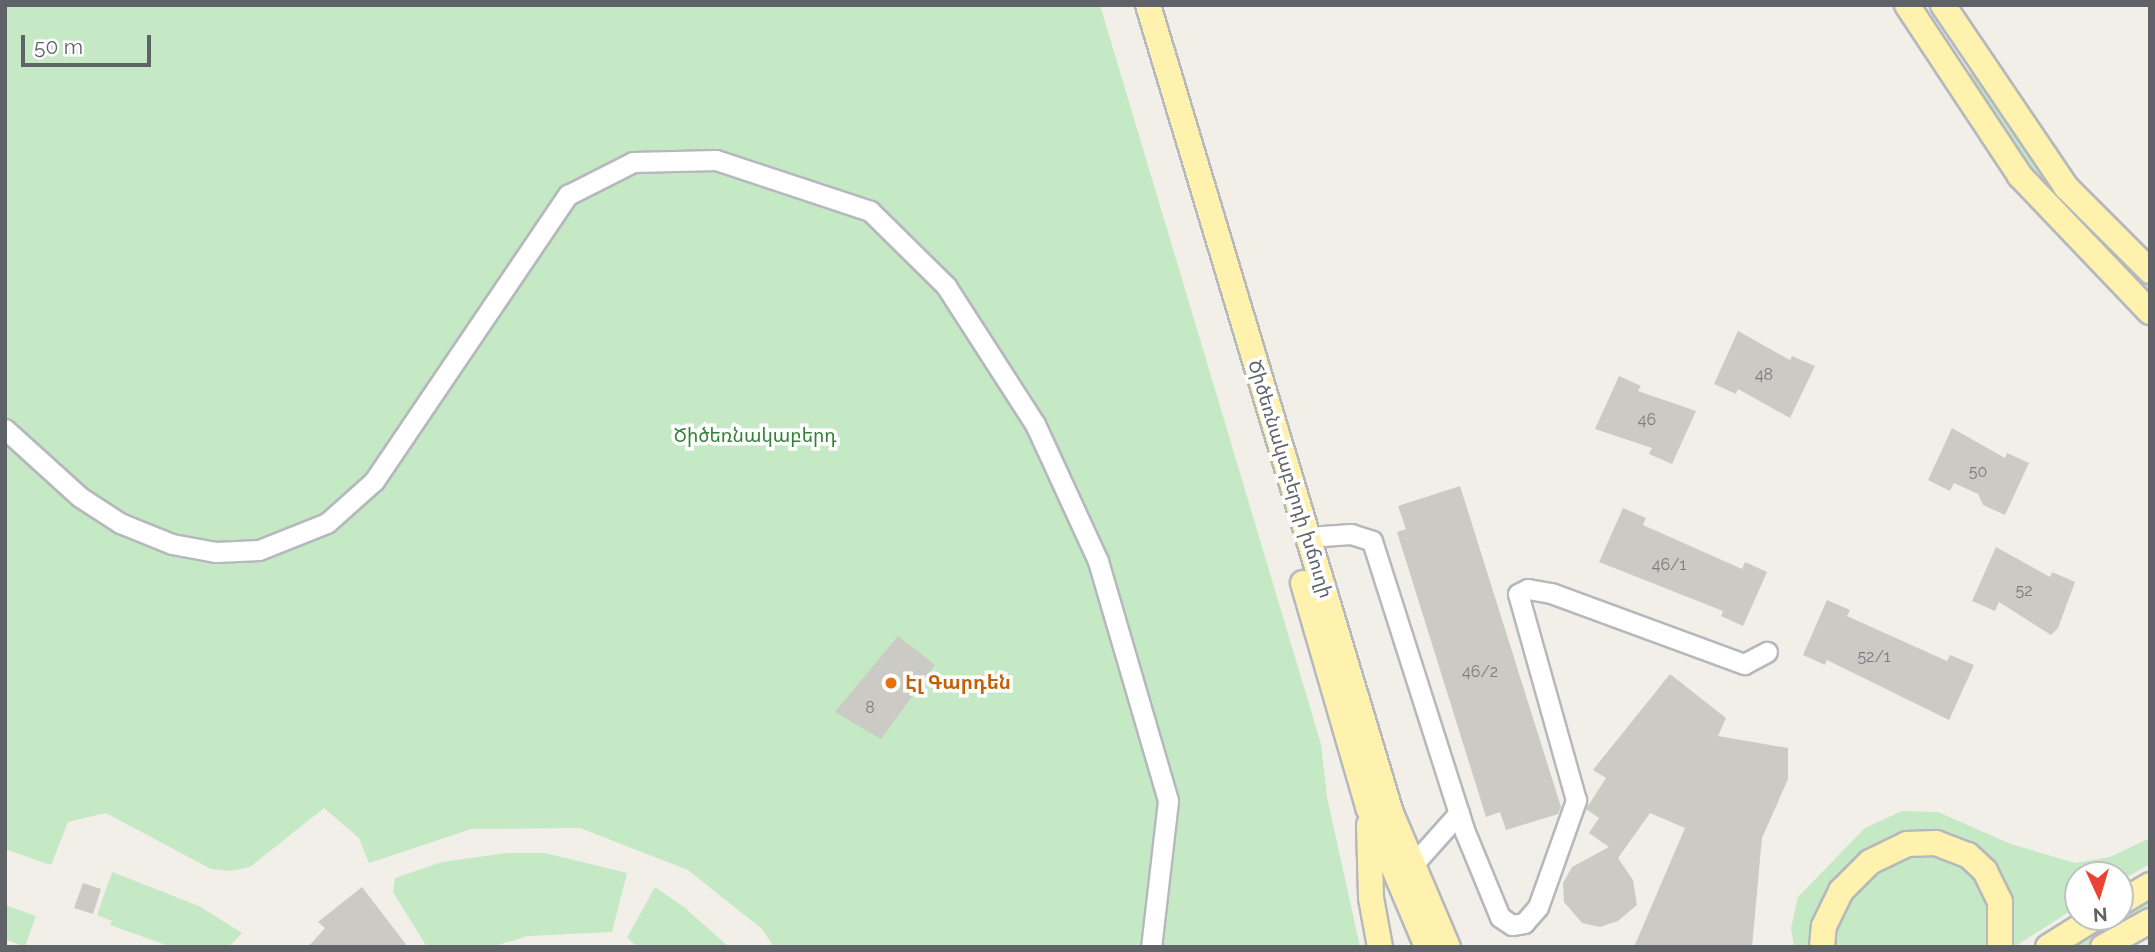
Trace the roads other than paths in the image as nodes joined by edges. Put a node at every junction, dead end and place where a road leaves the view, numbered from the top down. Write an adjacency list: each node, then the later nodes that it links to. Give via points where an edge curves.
1 (1130, 5): 12 (main road, Ծիծեռնակաբերդի խճուղի)
2 (1148, 5): 10 (main road, Ծիծեռնակաբերդի խճուղի)
3 (1907, 5): 6 (main road)
4 (1943, 5): 5 (main road)
5 (1969, 48): 6 (main road); 7 (main road, via 2066,187)
6 (1945, 65): 8 (main road, via 2020,176)
7 (2150, 271)
8 (2150, 312)
9 (5, 429): 19 (street, via 80,497 120,523 172,544 216,552 258,550 297,539 327,523 374,481 568,195 633,162 716,160 870,211 946,286 1035,424 1098,561 1168,801)
10 (1308, 537): 13 (street, via 1351,534 1372,541); 22 (main road, Ծիծեռնակաբերդի խճուղի, via 1391,813)
11 (1767, 652): 13 (street, via 1744,664 1713,657 1528,589 1518,594 1576,800 1538,907 1524,923 1512,925 1500,917)
12 (1368, 807): 20 (main road, via 1371,898); 21 (main road, Ծիծեռնակաբերդի խճուղի)
13 (1459, 813): 14 (street)
14 (1417, 860)
15 (2150, 885): 16 (main road)
16 (2134, 895)
17 (2150, 921): 26 (main road)
18 (2074, 931): 25 (main road)
19 (1151, 947)
20 (1380, 947)
21 (1427, 947)
22 (1448, 947)
23 (1822, 947): 24 (main road, via 1824,926 1841,891 1870,862 1907,844 1936,843 1968,855 1985,871 2000,902)
24 (2000, 947)
25 (2048, 947)
26 (2103, 947)

